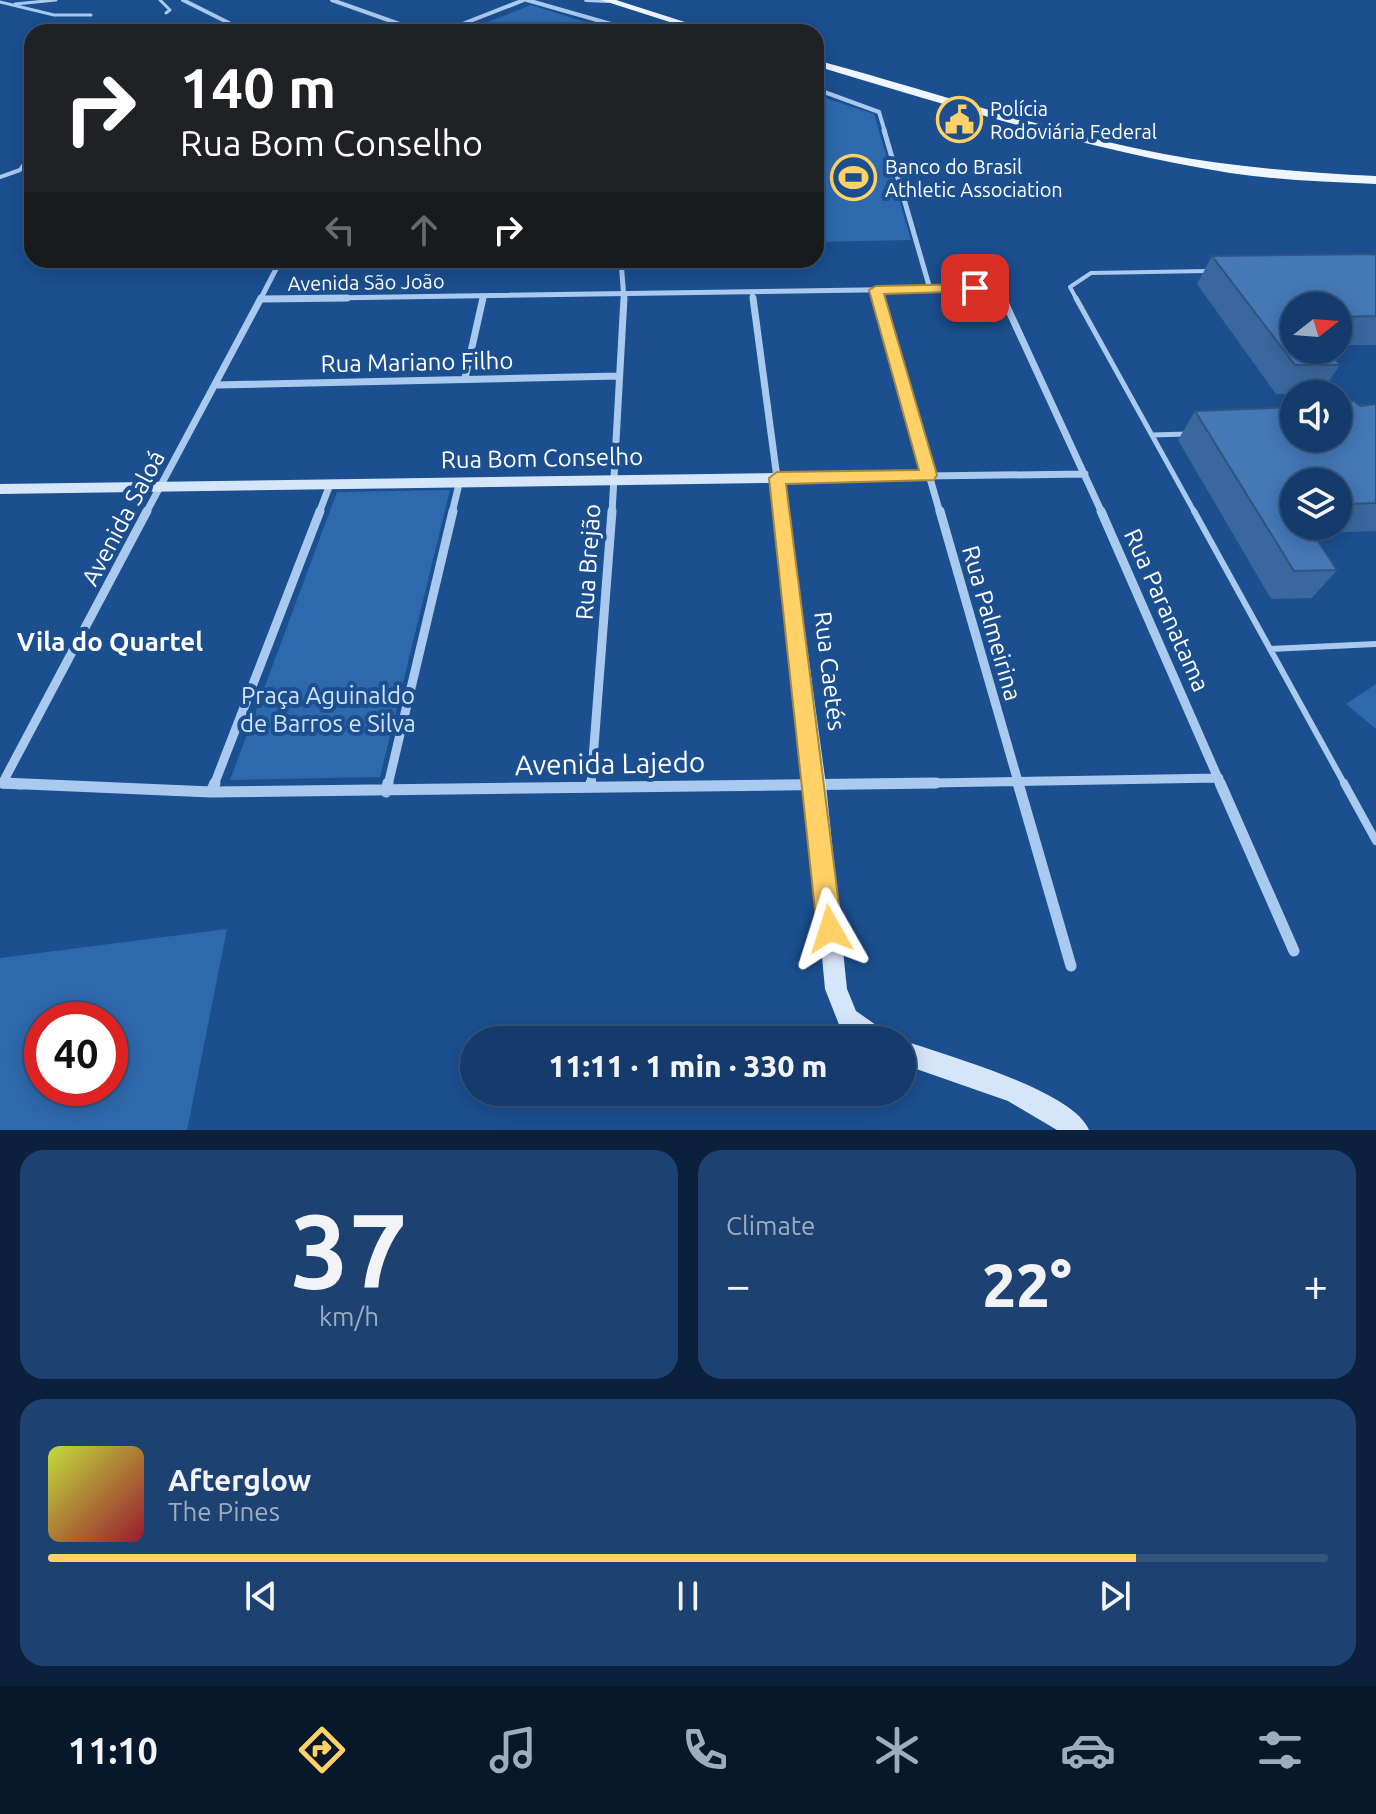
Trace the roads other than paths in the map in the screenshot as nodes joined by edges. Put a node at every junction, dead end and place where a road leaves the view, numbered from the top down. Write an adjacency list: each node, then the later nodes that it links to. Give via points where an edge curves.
1 (56, 0): 9 (lane)
2 (160, 0): 10 (lane, via 170,10)
3 (183, 0): 12 (street)
4 (332, 0): 13 (street)
5 (525, 0): 14 (street); 15 (street)
6 (586, 0): 7 (street)
7 (607, 0): 16 (main road)
8 (0, 2): 9 (lane)
9 (8, 4): 11 (lane, via 54,15)
10 (166, 13)
11 (91, 15)
12 (231, 24)
13 (400, 24)
14 (463, 24)
15 (610, 24)
16 (685, 24)
17 (824, 65): 21 (main road, via 1155,156 1253,172)
18 (824, 91): 26 (street, via 881,115)
19 (24, 164): 20 (lane)
20 (0, 177)
21 (1376, 180)
22 (622, 268): 29 (street, Rua Brejão)
23 (276, 269): 31 (street, Avenida Saloá)
24 (1218, 271): 36 (lane, via 1091,273 1070,287)
25 (998, 288): 26 (street, Avenida São João); 37 (street, Rua Paranatama)
26 (930, 289): 27 (street, Avenida São João)
27 (876, 290): 28 (street, Avenida São João); 38 (street, Rua Palmeirina)
28 (752, 292): 29 (street, Avenida São João); 39 (street, Rua Caetés)
29 (624, 293): 30 (street, Avenida São João); 32 (street, Rua Brejão)
30 (483, 296): 31 (street, Avenida São João); 33 (street)
31 (263, 299): 34 (street, Avenida Saloá)
32 (618, 376): 33 (street, Rua Mariano Filho); 40 (street, Rua Brejão)
33 (465, 378): 34 (street, Rua Mariano Filho)
34 (217, 385): 42 (street, Avenida Saloá)
35 (1199, 434): 36 (lane)
36 (1152, 435): 46 (lane)
37 (1085, 474): 38 (street, Rua Bom Conselho); 47 (street, Rua Paranatama)
38 (928, 475): 39 (street, Rua Bom Conselho); 48 (street, Rua Palmeirina)
39 (777, 478): 40 (street, Rua Bom Conselho); 50 (street, Rua Caetés)
40 (614, 480): 41 (street, Rua Bom Conselho); 51 (street, Rua Brejão)
41 (459, 484): 43 (street, Rua Bom Conselho); 53 (street)
42 (163, 486): 43 (street, Rua Bom Conselho); 44 (street, Rua Bom Conselho); 49 (street, Avenida Saloá)
43 (329, 487): 52 (street)
44 (0, 489)
45 (1376, 644): 46 (lane)
46 (1270, 649): 54 (lane)
47 (1219, 778): 48 (street, Avenida Lajedo); 55 (street, Rua Paranatama)
48 (1017, 782): 50 (street, Avenida Lajedo); 56 (street, Rua Palmeirina)
49 (2, 784): 52 (street, Avenida Lajedo)
50 (816, 785): 51 (street, Avenida Lajedo); 57 (street, Rua Caetés, via 836,989 848,1019)
51 (591, 787): 53 (street, Avenida Lajedo)
52 (211, 792): 53 (street, Avenida Lajedo)
53 (386, 792)
54 (1376, 841)
55 (1294, 951)
56 (1071, 966)
57 (858, 1026)
58 (916, 1057): 59 (street, via 1035,1102)
59 (1077, 1130)

